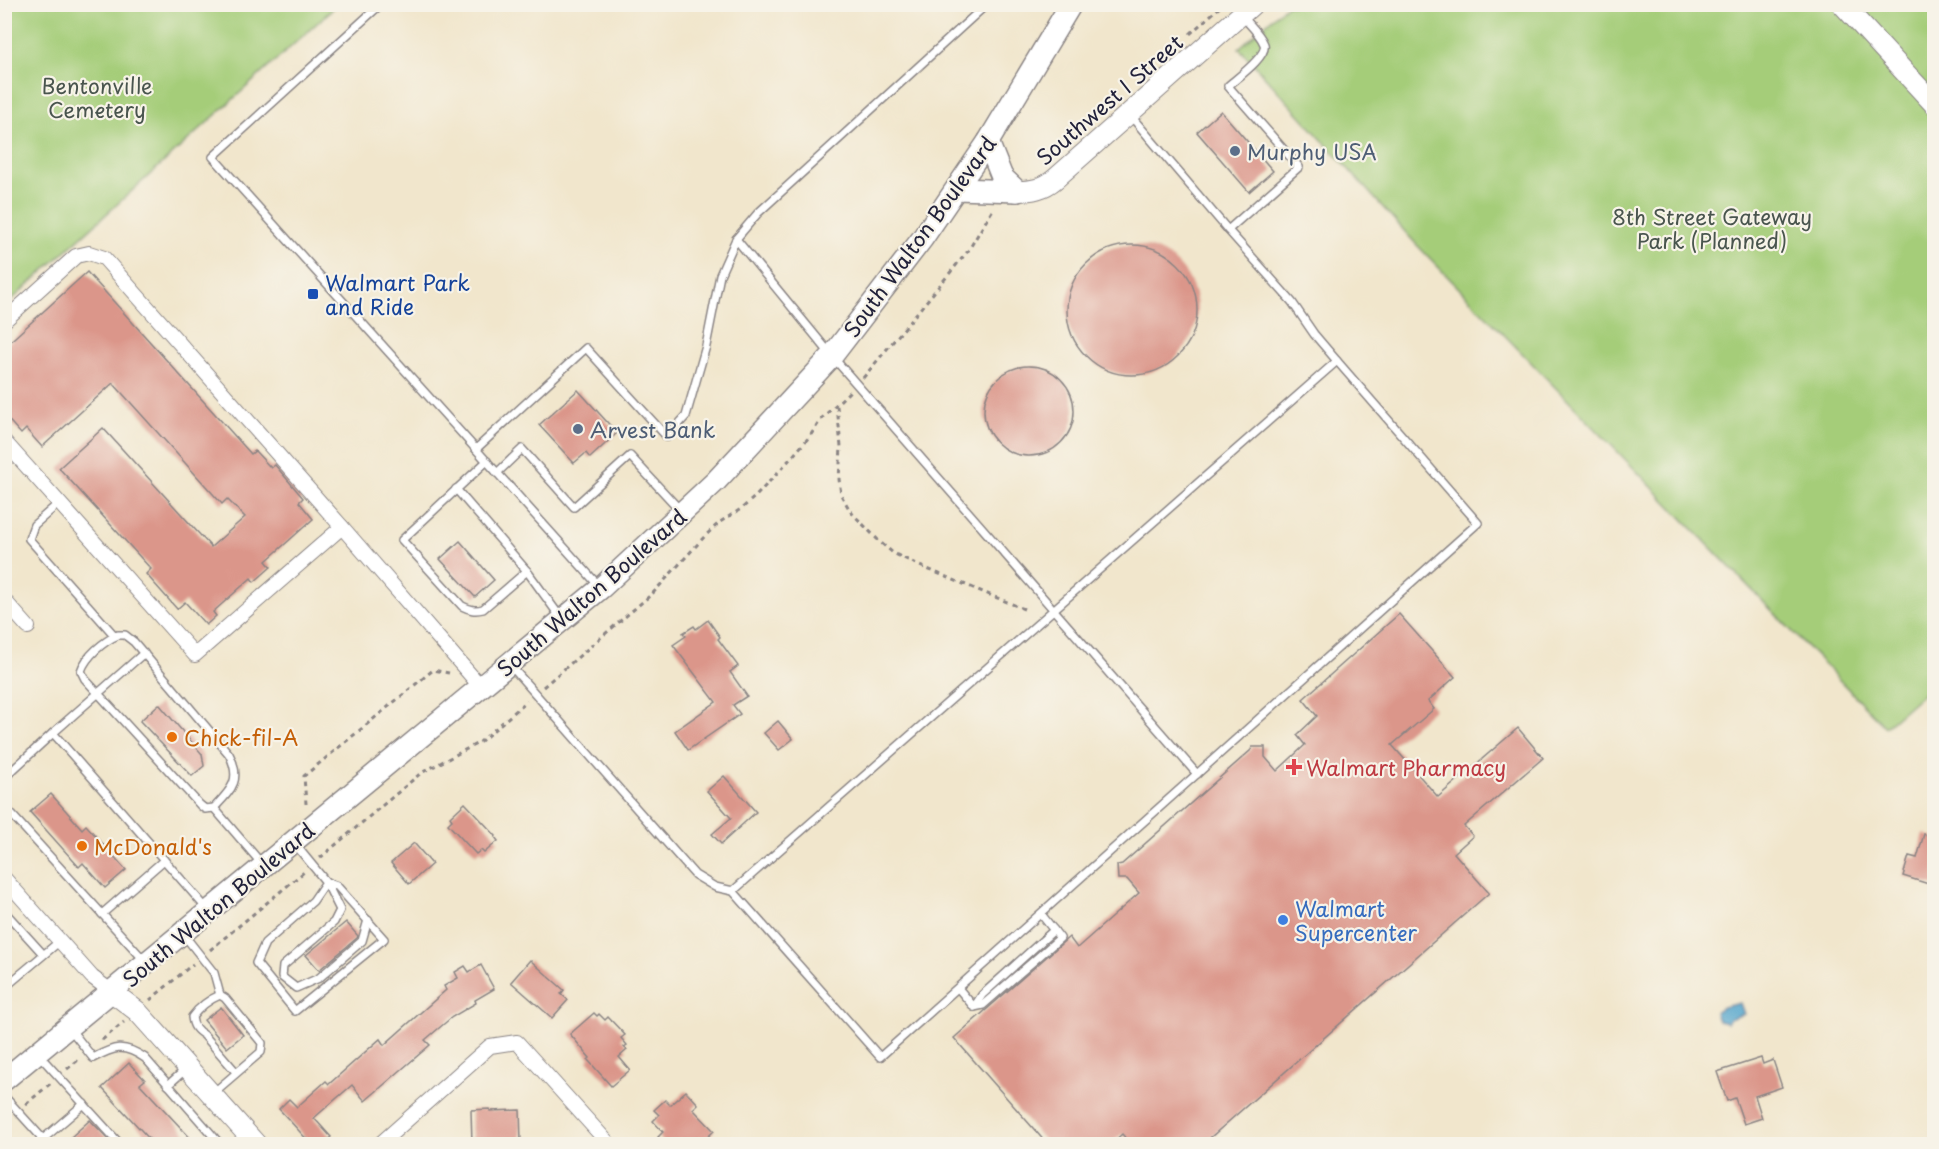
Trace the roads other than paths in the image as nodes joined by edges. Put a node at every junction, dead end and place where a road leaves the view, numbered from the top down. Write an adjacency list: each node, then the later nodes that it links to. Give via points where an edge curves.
1 (381, 4): 17 (lane, via 213,157)
2 (987, 4): 12 (lane, via 758,213)
3 (1842, 4): 6 (street)
4 (1066, 6): 8 (main road, South Walton Boulevard)
5 (1247, 10): 7 (street, Southwest I Street); 11 (lane, via 1265,48 1262,56 1228,86 1299,167)
6 (1935, 104)
7 (1129, 113): 10 (street, Southwest I Street, via 1045,187); 11 (lane)
8 (988, 142): 9 (main road, South Walton Boulevard); 10 (main road, via 1002,177)
9 (957, 189): 10 (main road); 14 (main road, South Walton Boulevard)
10 (1017, 191)
11 (1227, 230): 15 (lane, via 1292,302)
12 (736, 239): 14 (lane); 17 (lane, via 720,275 706,346 686,416 667,437 586,348)
13 (4, 321): 23 (street, via 76,256 89,253 104,258)
14 (832, 356): 22 (main road, South Walton Boulevard, via 716,481); 27 (lane)
15 (1337, 361): 27 (lane); 36 (lane, via 1478,523)
16 (4, 441): 21 (street)
17 (476, 449): 18 (lane)
18 (486, 461): 19 (lane); 20 (lane)
19 (497, 473): 22 (lane, via 522,449 574,507 630,456); 25 (lane)
20 (456, 489): 24 (lane); 24 (lane, via 402,540 462,606 476,611)
21 (59, 503): 23 (street, via 195,655); 30 (lane, via 34,525 29,539)
22 (682, 512): 25 (main road, South Walton Boulevard)
23 (342, 527): 33 (street)
24 (527, 571): 28 (lane)
25 (601, 588): 28 (main road, South Walton Boulevard)
26 (4, 600): 29 (street)
27 (1053, 610): 36 (lane); 45 (lane)
28 (562, 620): 32 (main road, South Walton Boulevard)
29 (28, 627)
30 (115, 636): 31 (lane, via 124,635); 34 (lane, via 81,670)
31 (144, 653): 34 (lane); 39 (lane, via 235,766 236,778 230,792)
32 (509, 664): 33 (main road, South Walton Boulevard); 45 (lane, via 695,875 715,887)
33 (481, 687): 40 (main road, South Walton Boulevard)
34 (98, 694): 35 (lane); 39 (lane, via 200,805)
35 (53, 733): 37 (lane); 41 (lane)
36 (1197, 774): 49 (lane)
37 (4, 778)
38 (4, 806): 48 (lane)
39 (214, 808): 42 (lane)
40 (293, 841): 42 (main road, South Walton Boulevard); 44 (lane)
41 (164, 860): 47 (lane); 48 (lane)
42 (264, 866): 47 (main road, South Walton Boulevard)
43 (4, 879): 52 (street)
44 (326, 882): 50 (lane, via 337,886); 50 (lane, via 340,910 334,922 283,966 282,977 296,988 319,978 362,941); 50 (lane, via 313,901 266,943 256,963 295,1011 384,939)
45 (733, 891): 56 (lane, via 880,1057)
46 (4, 911): 53 (lane)
47 (208, 911): 51 (main road, South Walton Boulevard)
48 (102, 914): 54 (lane)
49 (1041, 914): 56 (lane); 56 (lane, via 1060,938 983,1005 974,1007)
50 (368, 920)
51 (183, 933): 54 (main road, South Walton Boulevard); 58 (lane, via 214,973)
52 (60, 940): 53 (lane); 57 (street, via 92,977)
53 (43, 954): 55 (lane)
54 (147, 963): 57 (main road, South Walton Boulevard)
55 (4, 988)
56 (958, 988)
57 (112, 992): 59 (main road, South Walton Boulevard); 61 (street, via 137,1011)
58 (220, 995): 62 (lane, via 262,1043 261,1052); 62 (lane, via 197,1010 193,1024)
59 (69, 1028): 60 (main road, South Walton Boulevard); 64 (lane, via 93,1058 112,1048 133,1050)
60 (38, 1054): 63 (main road, South Walton Boulevard); 67 (lane)
61 (187, 1068): 64 (lane); 65 (street)
62 (236, 1072): 65 (lane)
63 (4, 1080)
64 (168, 1085): 70 (lane)
65 (211, 1094): 71 (street)
66 (4, 1096): 68 (lane)
67 (84, 1104): 68 (lane); 69 (lane)
68 (40, 1142)
69 (120, 1144)
70 (220, 1144)
71 (256, 1144)
72 (380, 1144): 73 (street, via 490,1046 517,1042)
73 (609, 1144)

